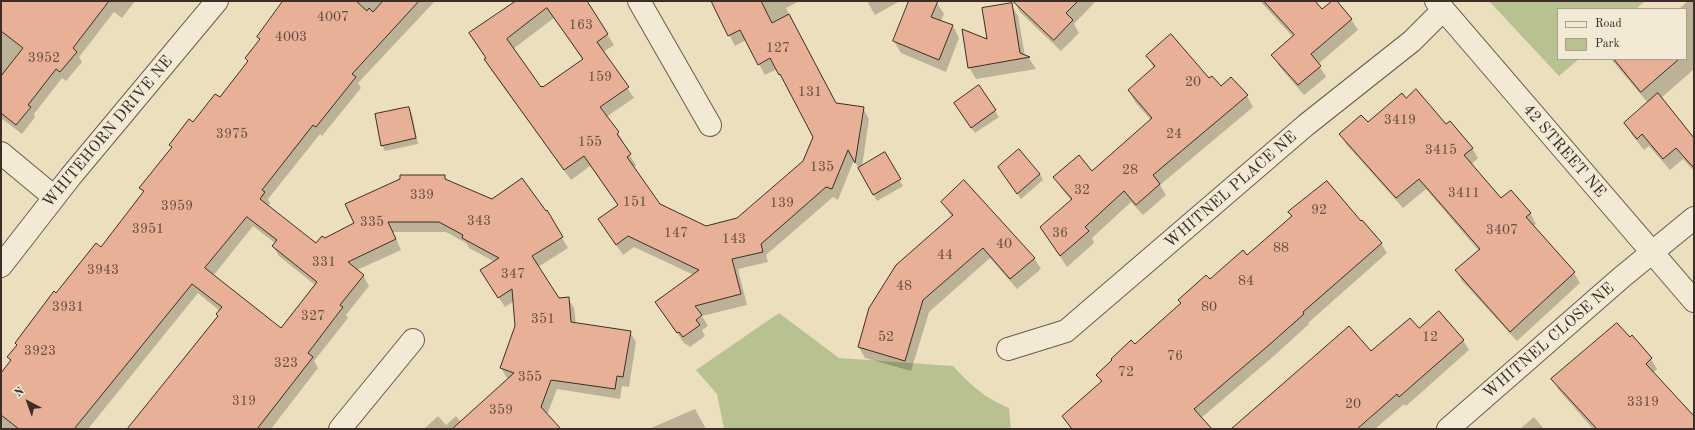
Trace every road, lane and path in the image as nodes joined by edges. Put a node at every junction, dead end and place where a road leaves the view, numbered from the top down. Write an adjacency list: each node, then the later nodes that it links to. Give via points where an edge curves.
1 (217, 1): 6 (street, WHITEHORN DRIVE NE)
2 (639, 1): 4 (street)
3 (1439, 5): 8 (street, 42 STREET NE); 12 (street, WHITNEL PLACE NE, via 1412,41 1306,125 1066,331)
4 (710, 125)
5 (1, 153): 6 (street)
6 (54, 197): 9 (street, WHITEHORN DRIVE NE)
7 (1694, 218): 8 (street, WHITNEL CLOSE NE)
8 (1652, 254): 10 (street, 42 STREET NE); 14 (street, WHITNEL CLOSE NE, via 1622,277)
9 (1, 266)
10 (1694, 301)
11 (413, 340): 13 (street)
12 (1008, 349)
13 (340, 429)
14 (1448, 429)

